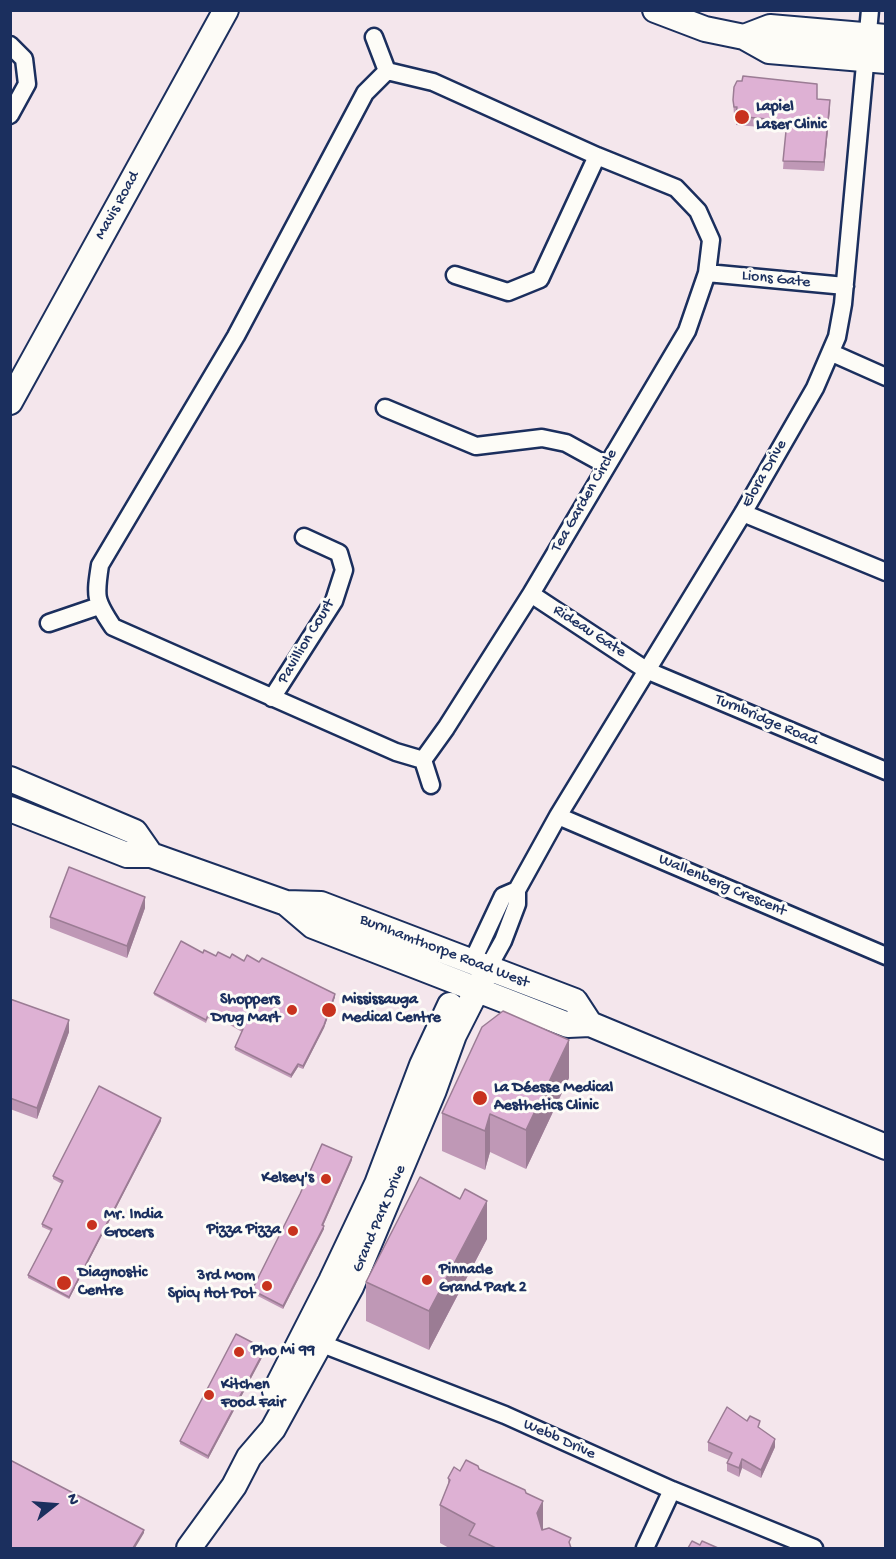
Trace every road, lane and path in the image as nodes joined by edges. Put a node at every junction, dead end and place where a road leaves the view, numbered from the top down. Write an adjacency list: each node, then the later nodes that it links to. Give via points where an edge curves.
1 (226, 10): 17 (main road, Mavis Road)
2 (655, 10): 5 (main road, via 705,29)
3 (870, 10): 6 (street, Elora Drive)
4 (374, 37): 9 (street)
5 (744, 37): 6 (main road, via 770,27); 8 (main road, via 769,51)
6 (876, 37): 8 (street, Elora Drive)
7 (10, 45): 10 (street, via 24,59 27,84)
8 (875, 61): 14 (street, Elora Drive)
9 (387, 71): 11 (street, Tea Garden Circle, via 433,82); 24 (street, via 365,93 236,336 100,565 96,588)
10 (10, 115)
11 (597, 156): 12 (street, Tea Garden Circle, via 676,188 698,211 711,240); 13 (street, via 540,279 508,292)
12 (707, 273): 14 (street, Lions Gate); 19 (street, Tea Garden Circle, via 687,331)
13 (455, 275)
14 (845, 286): 15 (street, Elora Drive)
15 (832, 353): 16 (street); 20 (street, Elora Drive)
16 (885, 377)
17 (10, 402)
18 (385, 408): 19 (street, via 476,446 542,438 566,443)
19 (606, 465): 23 (street, Tea Garden Circle)
20 (743, 513): 22 (street); 26 (street, Elora Drive)
21 (304, 537): 27 (street, Pavillion Court, via 339,553 344,570 334,601)
22 (885, 572)
23 (531, 594): 26 (street, Rideau Gate); 28 (street, Tea Garden Circle)
24 (99, 606): 25 (street); 27 (street, via 113,627)
25 (49, 624)
26 (646, 670): 29 (street, Turnbridge Road); 33 (street, Elora Drive)
27 (272, 698): 28 (street)
28 (423, 760): 31 (street)
29 (885, 771)
30 (10, 779): 34 (main road, via 135,832)
31 (431, 785)
32 (10, 809): 34 (main road, Burnhamthorpe Road West, via 127,855)
33 (558, 816): 35 (street, Wallenberg Crescent); 36 (street, Elora Drive, via 517,890 503,896)
34 (151, 855): 36 (main road, Burnhamthorpe Road West, via 286,903 321,904)
35 (885, 956)
36 (474, 976): 37 (main road, Burnhamthorpe Road West); 38 (main road, Burnhamthorpe Road West, via 575,1001); 39 (main road, Grand Park Drive); 41 (main road, Grand Park Drive, via 422,1065 377,1185 331,1281)
37 (509, 1002): 38 (main road, Burnhamthorpe Road West, via 568,1025); 39 (main road, via 482,1012 465,1029 441,1086)
38 (590, 1024): 40 (main road, Burnhamthorpe Road West)
39 (434, 1090): 41 (main road, Grand Park Drive, via 351,1287)
40 (885, 1147)
41 (312, 1340): 42 (street, Webb Drive, via 505,1415); 43 (main road, Grand Park Drive, via 257,1425 249,1457 234,1486)
42 (672, 1490): 44 (street); 45 (street, Webb Drive)
43 (189, 1548)
44 (645, 1548)
45 (814, 1548)

